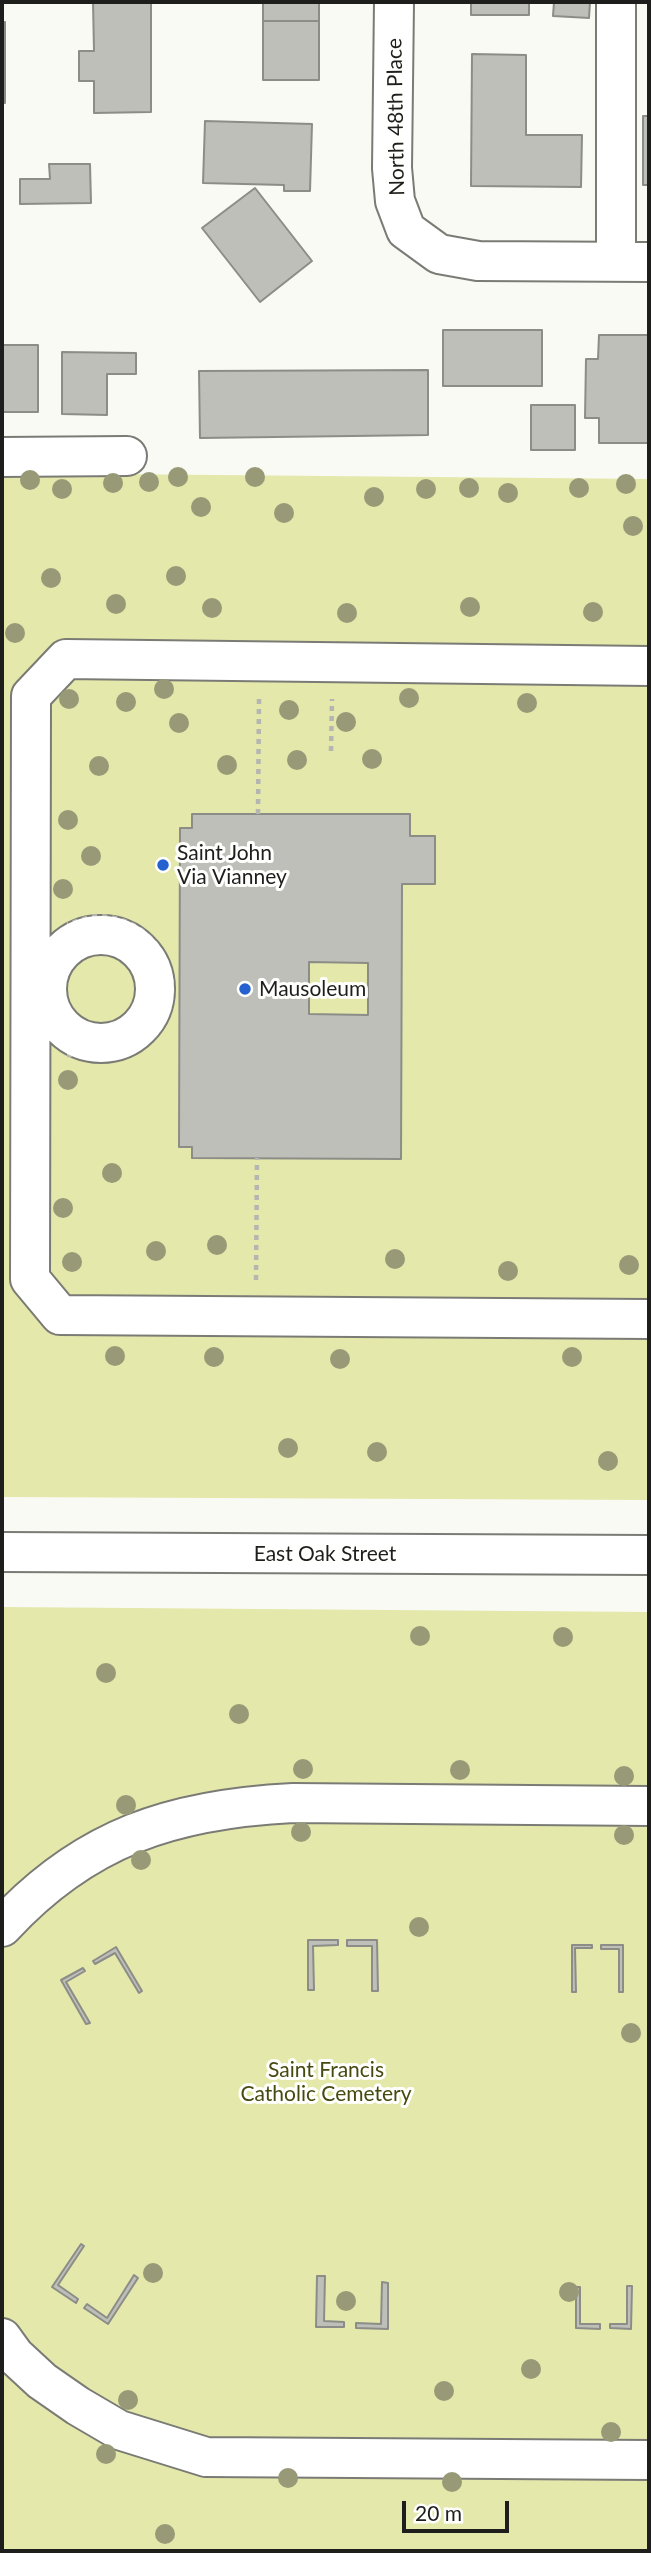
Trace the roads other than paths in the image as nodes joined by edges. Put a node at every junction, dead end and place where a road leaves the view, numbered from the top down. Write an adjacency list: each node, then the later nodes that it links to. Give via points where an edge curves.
1 (394, 2): 3 (street, North 48th Place, via 392,168 395,201 406,230 439,254 478,261)
2 (617, 2): 3 (street)
3 (633, 262)
4 (127, 456): 5 (street)
5 (2, 457)
6 (649, 666): 7 (street, via 65,659 31,696 32,923)
7 (26, 987): 8 (street, via 31,1055 30,1279 60,1315)
8 (649, 1319)
9 (2, 1552): 10 (street, East Oak Street)
10 (649, 1555)
11 (649, 1806): 12 (street, via 293,1803 208,1812 110,1843 65,1869 27,1899)
12 (2, 1927)
13 (2, 2338): 14 (street, via 41,2381 119,2430 206,2457)
14 (649, 2460)

